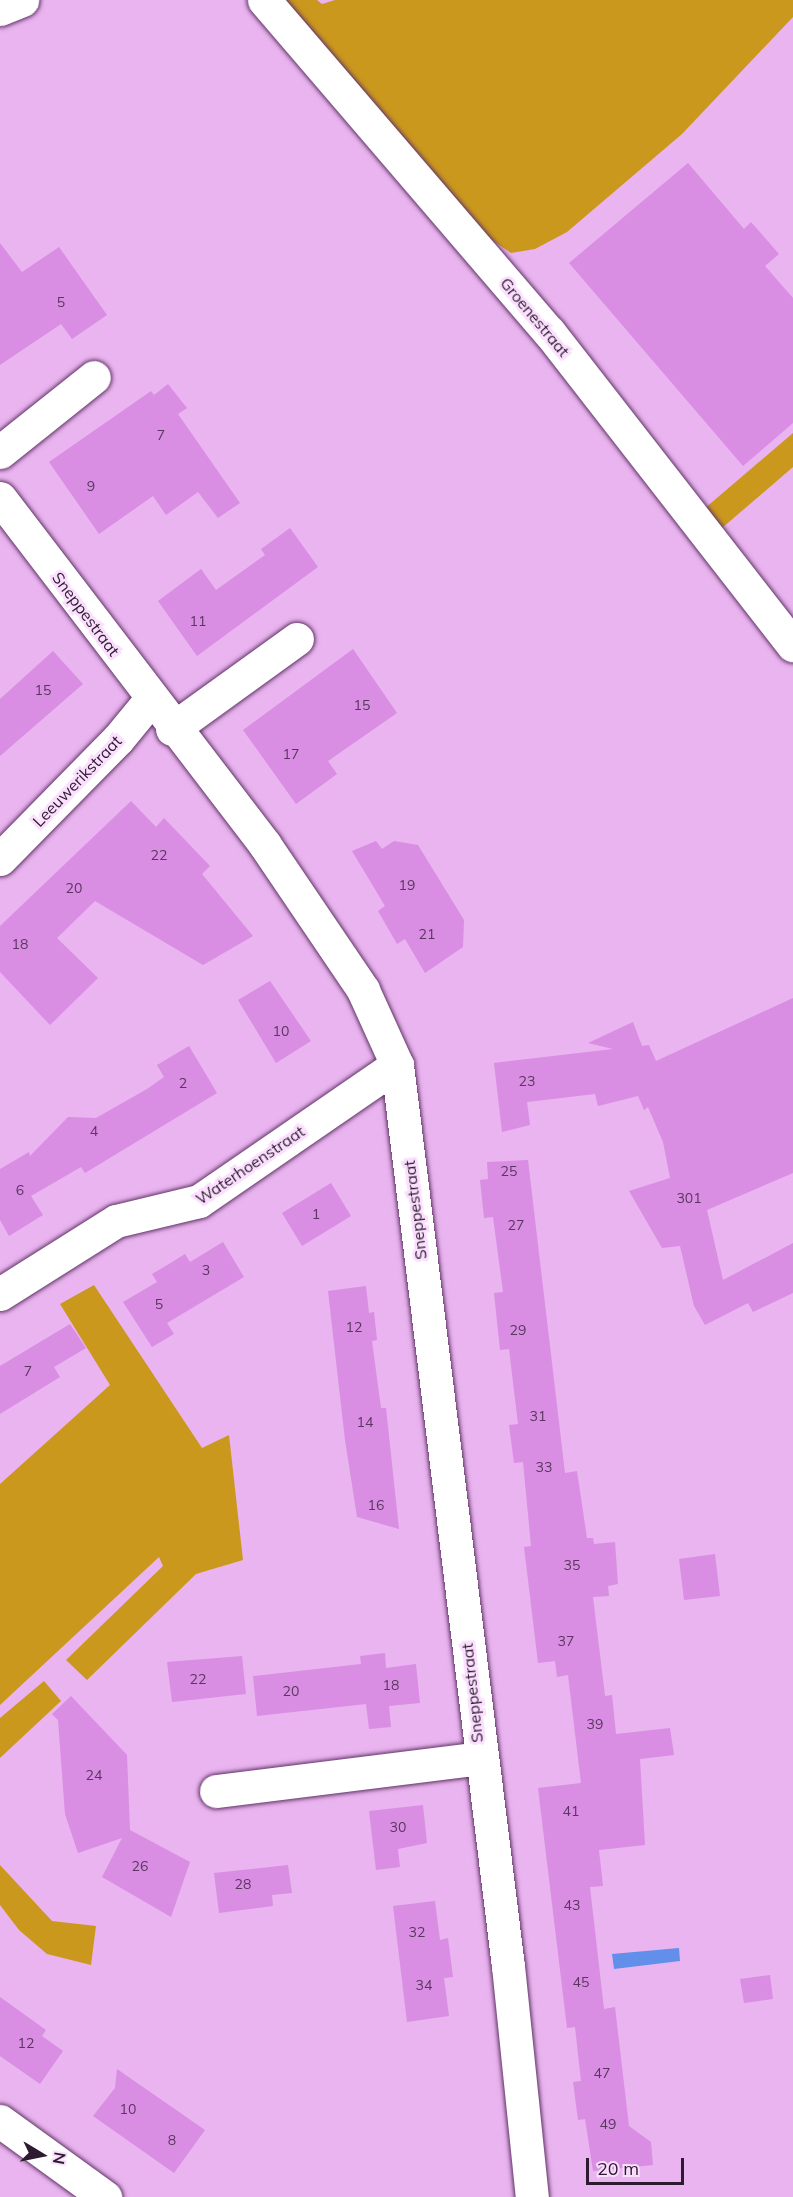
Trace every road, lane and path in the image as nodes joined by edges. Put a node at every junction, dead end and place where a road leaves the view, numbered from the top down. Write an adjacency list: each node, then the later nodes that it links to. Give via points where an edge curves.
1 (22, 0): 3 (street)
2 (264, 0): 8 (street, Groenestraat, via 549,332)
3 (0, 9)
4 (94, 377): 5 (street)
5 (0, 452)
6 (0, 498): 9 (street, Sneppestraat)
7 (297, 639): 10 (street)
8 (793, 645)
9 (150, 700): 10 (street, Sneppestraat); 11 (street, Leeuwerikstraat, via 118,739)
10 (172, 729): 12 (street, Sneppestraat, via 265,846 363,990)
11 (0, 859)
12 (397, 1065): 13 (street, Waterhoenstraat, via 199,1201 116,1221); 14 (street, Sneppestraat)
13 (0, 1294)
14 (480, 1758): 15 (street, Sneppestraat); 18 (street, Sneppestraat)
15 (216, 1791)
16 (0, 2121): 17 (street)
17 (105, 2197)
18 (532, 2197)

